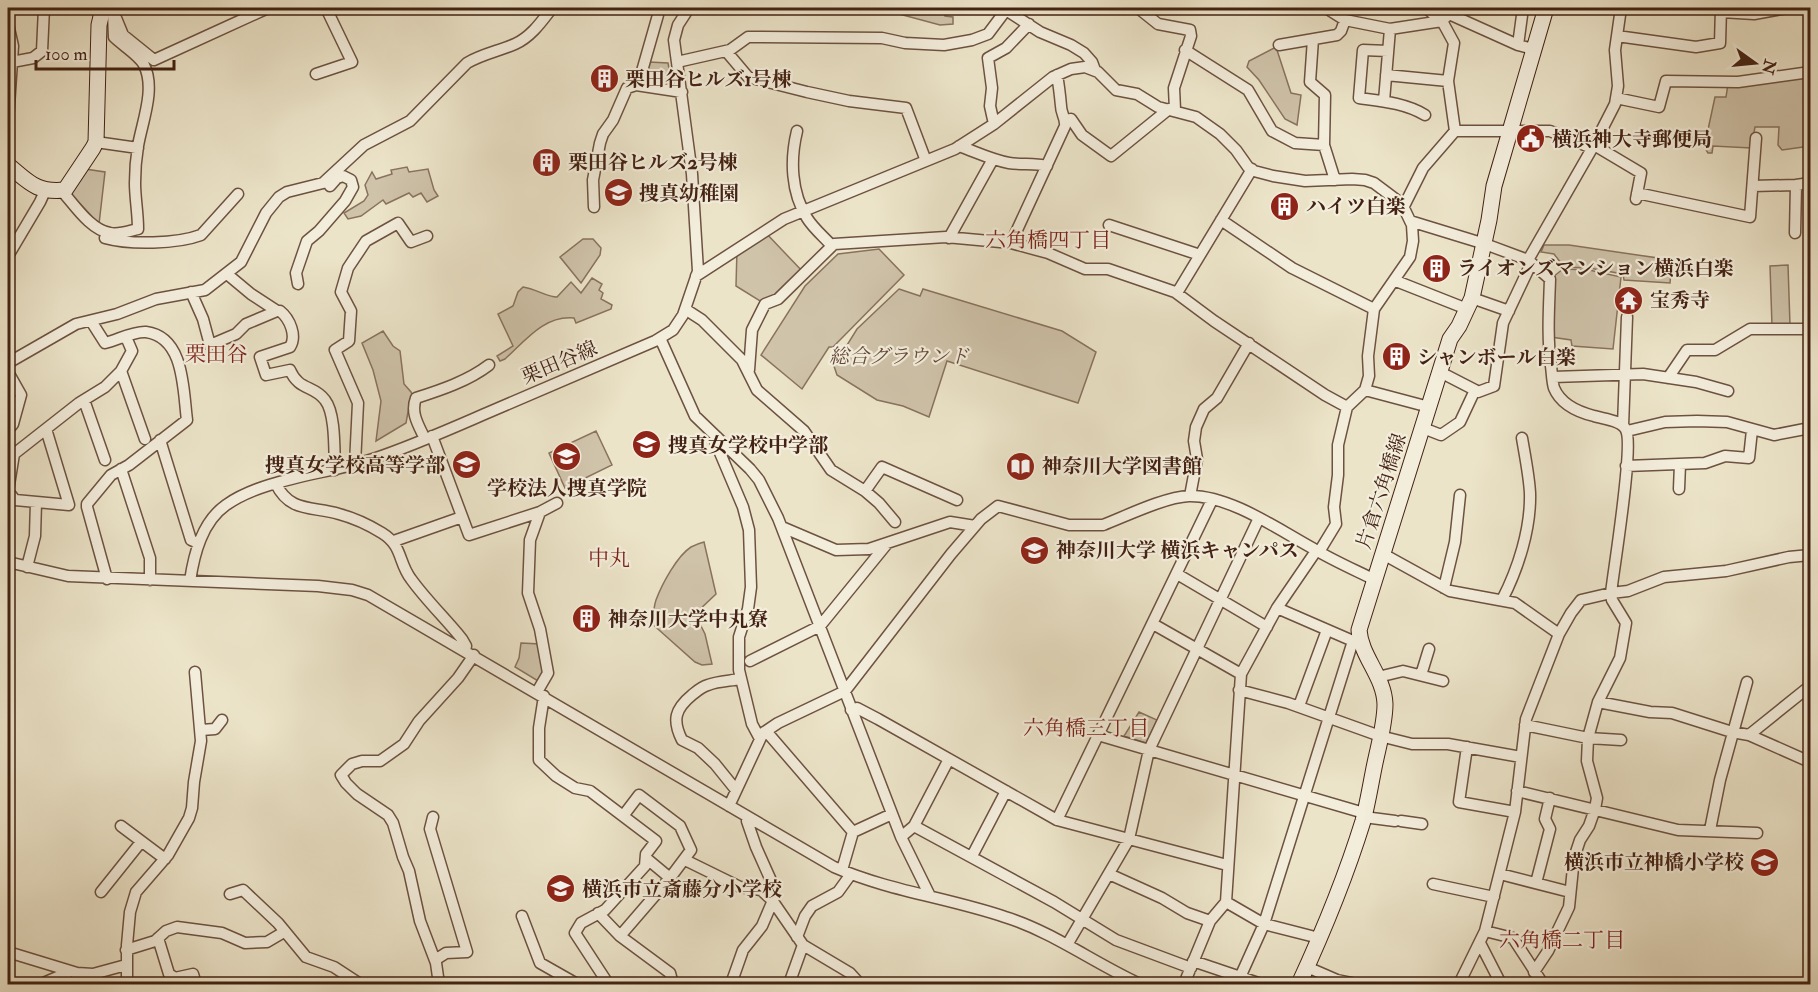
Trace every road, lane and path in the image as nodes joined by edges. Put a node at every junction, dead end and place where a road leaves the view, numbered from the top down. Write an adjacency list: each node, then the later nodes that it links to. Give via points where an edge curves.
1 (44, 8): 28 (street, via 42,51 33,58)
2 (268, 8): 13 (street, via 154,60 123,35)
3 (326, 8): 32 (street, via 352,62)
4 (552, 8): 61 (street, via 527,37 467,63 419,114 364,145)
5 (689, 8): 29 (street, 栗田谷線, via 675,33)
6 (1138, 8): 25 (street, via 1158,24 1190,30)
7 (1326, 8): 17 (street)
8 (1426, 8): 16 (street)
9 (1523, 8): 24 (street)
10 (1546, 8): 24 (street, 片倉六角橋線)
11 (1620, 8): 21 (street)
12 (1787, 8): 15 (street, via 1754,14)
13 (109, 9): 49 (street, via 99,25); 53 (street, via 114,37 146,69 148,96)
14 (660, 10): 36 (street)
15 (1721, 10): 21 (street, via 1720,44 1696,47)
16 (1449, 14): 20 (street); 24 (street); 35 (street, via 1454,43)
17 (1345, 20): 20 (street); 22 (street, via 1337,35)
18 (8, 24): 28 (street)
19 (1029, 24): 26 (street, via 1006,10 988,34 944,45 882,39 748,37); 30 (street, via 1084,53); 44 (street, via 1006,48 988,58)
20 (1390, 29): 27 (street)
21 (1617, 36): 38 (street)
22 (1313, 39): 23 (street); 50 (street, via 1310,82 1325,95)
23 (1279, 45)
24 (1525, 47): 45 (street, 片倉六角橋線)
25 (1185, 50): 40 (street); 50 (street, via 1248,90 1272,131 1295,143)
26 (726, 51): 29 (street); 55 (street, via 748,78 807,93 906,108)
27 (1388, 51): 34 (street); 39 (street, via 1363,50 1359,98)
28 (12, 62): 43 (street)
29 (676, 62): 37 (street, 栗田谷線)
30 (1095, 70): 33 (street, via 1085,67); 40 (street, via 1116,90 1137,94)
31 (1810, 72): 38 (street, via 1738,82 1666,81 1659,107)
32 (316, 74)
33 (1057, 75): 42 (street, via 1060,107); 44 (street)
34 (1386, 75): 35 (street); 39 (street)
35 (1448, 81): 47 (street)
36 (638, 85): 37 (street); 67 (street, via 627,88 603,134 593,180)
37 (682, 92): 82 (street, 栗田谷線, via 692,174)
38 (1616, 98): 52 (street)
39 (1384, 101): 41 (street)
40 (1172, 110): 42 (street, via 1111,156 1082,135 1071,119); 58 (street, via 1196,117 1220,134)
41 (1425, 115)
42 (1066, 120): 57 (street)
43 (8, 121)
44 (994, 124): 51 (street)
45 (1510, 130): 47 (street); 52 (street, via 1550,131); 76 (street, 片倉六角橋線, via 1494,186)
46 (797, 131): 68 (street, via 793,184)
47 (1455, 131): 66 (street, via 1423,168)
48 (1756, 138): 63 (street)
49 (96, 142): 53 (street); 64 (street, via 65,190)
50 (1324, 145): 59 (street)
51 (959, 146): 54 (street); 55 (street)
52 (1593, 147): 63 (street, via 1641,173 1636,196 1750,217); 80 (street)
53 (138, 148): 64 (street, via 138,229 110,233 96,228)
54 (993, 159): 57 (street); 74 (street)
55 (926, 161): 68 (street)
56 (8, 165): 64 (street, via 40,190)
57 (1047, 166): 75 (street)
58 (1252, 170): 59 (street, via 1305,181); 69 (street)
59 (1335, 180): 66 (street, via 1374,183)
60 (1810, 183): 62 (street)
61 (316, 185): 81 (street, via 279,197 266,213 246,254); 84 (street, via 328,188 343,176 351,180 353,187 307,241 296,273)
62 (1796, 185): 63 (street); 72 (street)
63 (1753, 186)
64 (54, 191): 65 (street, via 94,235 141,242 179,241 201,234); 79 (street, via 40,202)
65 (238, 194)
66 (1404, 206): 70 (street)
67 (594, 207)
68 (803, 210): 77 (street); 82 (street)
69 (1221, 220): 78 (street); 89 (street, via 1292,268)
70 (1410, 221): 76 (street); 83 (street, via 1410,257)
71 (1109, 225): 78 (street)
72 (1795, 233)
73 (427, 236): 126 (street, via 411,242 398,223 366,241 348,268 341,292 351,311 349,340 335,350 358,403)
74 (950, 238): 75 (street); 77 (street)
75 (1011, 243): 86 (street, via 1085,269 1108,268)
76 (1485, 244): 80 (street); 87 (street, 片倉六角橋線)
77 (832, 246): 100 (street, via 778,299 765,304 752,330)
78 (1200, 255): 86 (street)
79 (8, 256)
80 (1528, 260): 91 (street, via 1529,268); 105 (street, via 1550,279 1547,336)
81 (227, 274): 85 (street, via 205,290); 90 (street)
82 (696, 276): 88 (street, 栗田谷線)
83 (1396, 281): 87 (street); 89 (street)
84 (298, 284)
85 (191, 292): 90 (street, via 210,345); 93 (street, via 156,299)
86 (1177, 293): 97 (street)
87 (1470, 303): 91 (street); 103 (street, 片倉六角橋線, via 1450,339)
88 (685, 309): 96 (street, 栗田谷線, via 673,330); 100 (street, via 702,320)
89 (1374, 309): 107 (street)
90 (277, 310): 130 (street, via 287,318 293,342 290,347 260,357 266,375 290,370 295,381 324,398 331,410)
91 (1509, 311): 108 (street, via 1503,323 1494,386)
92 (1627, 317): 104 (street)
93 (91, 321): 95 (street, via 105,343); 98 (street, via 63,330)
94 (1810, 329): 106 (street, via 1750,329 1715,350 1687,350)
95 (126, 336): 101 (street, via 132,351); 123 (street, via 144,332 165,340 179,363 187,420)
96 (660, 338): 119 (street, via 695,416); 120 (street, 栗田谷線)
97 (1249, 343): 111 (street); 135 (street, via 1217,398 1204,409 1197,427 1197,459)
98 (8, 363)
99 (489, 365): 120 (street, via 469,378 416,398 414,415)
100 (749, 370): 133 (street, via 757,390 804,430 831,470)
101 (121, 371): 110 (street); 122 (street)
102 (8, 372): 117 (street, via 21,395)
103 (1440, 372): 108 (street); 112 (street, 片倉六角橋線)
104 (1624, 375): 105 (street); 106 (street); 114 (street)
105 (1553, 377): 114 (street, via 1554,388 1573,409)
106 (1668, 378): 109 (street)
107 (1365, 390): 111 (street); 112 (street)
108 (1475, 390): 113 (street, via 1460,422 1441,435)
109 (1728, 391)
110 (84, 400): 116 (street); 125 (street)
111 (1347, 407): 150 (street, via 1338,445 1336,524)
112 (1429, 407): 113 (street, 片倉六角橋線)
113 (1423, 428): 151 (street, 片倉六角橋線)
114 (1625, 428): 118 (street, via 1697,421 1727,422); 128 (street)
115 (1810, 428): 118 (street, via 1774,435)
116 (46, 429): 124 (street); 140 (street)
117 (8, 430)
118 (1752, 430): 127 (street, via 1749,458 1725,456 1705,464)
119 (716, 437): 146 (street, via 759,480); 174 (street, via 749,530 751,587 739,637)
120 (429, 438): 126 (street, 栗田谷線); 142 (street)
121 (1522, 438): 163 (street, via 1530,494 1528,518 1514,577)
122 (145, 439)
123 (160, 440): 129 (street); 148 (street, via 191,540)
124 (11, 451): 138 (street, via 8,491 15,500)
125 (105, 460)
126 (355, 464): 130 (street, 栗田谷線)
127 (1680, 464): 128 (street); 132 (street)
128 (1626, 466): 161 (street)
129 (121, 469): 140 (street); 157 (street, via 150,558)
130 (335, 470): 131 (street, 栗田谷線)
131 (276, 484): 147 (street, via 295,504 338,513); 148 (street, 栗田谷線, via 226,505)
132 (1679, 489)
133 (865, 491): 136 (street, via 882,467); 144 (street)
134 (1460, 495): 160 (street, via 1455,542)
135 (1190, 496): 137 (street); 145 (street, via 1091,526 1059,523 998,506)
136 (957, 500)
137 (1212, 500): 143 (street); 155 (street)
138 (36, 502): 140 (street); 154 (street, via 35,536)
139 (557, 503): 141 (street)
140 (79, 505): 156 (street)
141 (540, 512): 142 (street, via 469,535); 185 (street, via 530,540 528,593 548,673)
142 (462, 517): 147 (street)
143 (1259, 518): 150 (street); 162 (street)
144 (894, 522)
145 (975, 526): 149 (street, via 942,523); 184 (street)
146 (782, 527): 149 (street, via 836,550); 166 (street)
147 (394, 541): 173 (street, via 410,578)
148 (198, 543): 159 (street, 栗田谷線)
149 (886, 544): 166 (street)
150 (1317, 551): 158 (street); 164 (street)
151 (1383, 554): 158 (street, 片倉六角橋線); 160 (street)
152 (1810, 555): 161 (street, via 1664,578)
153 (8, 561): 154 (street)
154 (27, 567): 156 (street)
155 (1177, 574): 162 (street); 165 (street)
156 (107, 579): 157 (street)
157 (150, 580): 159 (street)
158 (1375, 580): 170 (street, 片倉六角橋線)
159 (190, 581): 173 (street, via 352,590 375,598)
160 (1444, 588): 163 (street)
161 (1611, 593): 169 (street, via 1581,600); 186 (street, via 1626,623 1620,658)
162 (1220, 599): 167 (street); 171 (street)
163 (1502, 600): 169 (street, via 1515,603)
164 (1277, 608): 167 (street); 168 (street)
165 (1153, 624): 171 (street); 195 (street)
166 (820, 626): 174 (street); 184 (street)
167 (1267, 627): 176 (street)
168 (1327, 630): 170 (street); 187 (street)
169 (1559, 634): 191 (street)
170 (1357, 639): 178 (street); 189 (street)
171 (1196, 648): 176 (street); 201 (street)
172 (1429, 649): 177 (street)
173 (469, 652): 185 (street); 262 (street, via 458,678 404,744 380,761 352,764 341,775 393,823)
174 (745, 663): 179 (street)
175 (195, 672): 192 (street)
176 (1240, 674): 183 (street)
177 (1421, 675): 178 (street, via 1403,671); 180 (street)
178 (1378, 677): 196 (street, via 1385,702)
179 (740, 679): 194 (street, via 752,724); 206 (street, via 708,684 677,712 682,740 698,748)
180 (1443, 681)
181 (1747, 682): 193 (street)
182 (1810, 686): 197 (street)
183 (1239, 690): 187 (street); 205 (street)
184 (845, 691): 188 (street); 194 (street, via 778,723)
185 (540, 694): 211 (street); 216 (street, via 539,760 556,776 575,788 590,791)
186 (1598, 702): 193 (street, via 1672,713); 198 (street)
187 (1299, 706): 189 (street)
188 (851, 710): 203 (street, via 857,708); 214 (street)
189 (1330, 717): 196 (street); 209 (street)
190 (222, 720): 192 (street, via 215,729)
191 (1525, 725): 198 (street); 202 (street)
192 (201, 730): 231 (street, via 189,818)
193 (1732, 732): 197 (street); 223 (street)
194 (763, 735): 206 (street); 224 (street)
195 (1098, 735): 201 (street); 219 (street)
196 (1380, 735): 200 (street, via 1412,744); 215 (street)
197 (1749, 735): 204 (street)
198 (1588, 738): 199 (street); 212 (street, via 1587,760 1597,798)
199 (1621, 740)
200 (1467, 747): 202 (street); 213 (street, via 1459,802)
201 (1149, 750): 205 (street); 227 (street)
202 (1521, 757): 208 (street)
203 (949, 759): 207 (street); 222 (street)
204 (1810, 762)
205 (1233, 775): 209 (street); 233 (street)
206 (736, 790): 211 (street)
207 (1006, 791): 219 (street); 229 (street)
208 (1517, 791): 210 (street); 213 (street)
209 (1305, 796): 215 (street); 251 (street)
210 (1550, 798): 212 (street); 238 (street, via 1545,819 1550,829)
211 (729, 806): 218 (street)
212 (1595, 809): 223 (street, via 1678,830); 241 (street, via 1574,858)
213 (1515, 812): 236 (street)
214 (892, 814): 224 (street); 226 (street)
215 (1364, 815): 220 (street); 256 (street)
216 (623, 816): 230 (street, via 656,841); 232 (street, via 639,795 680,826 691,850)
217 (433, 817): 262 (street, via 430,829 466,952 446,953)
218 (748, 817): 234 (street); 245 (street, via 773,885)
219 (1057, 820): 227 (street)
220 (1428, 824)
221 (121, 826): 228 (street)
222 (914, 826): 226 (street); 229 (street)
223 (1710, 830): 225 (street)
224 (853, 832): 234 (street)
225 (1757, 833)
226 (901, 837): 243 (street)
227 (1129, 839): 233 (street); 235 (street)
228 (141, 842): 231 (street); 240 (street)
229 (972, 856): 249 (street)
230 (646, 858): 237 (street); 247 (street, via 645,866)
231 (165, 859): 260 (street, via 136,892)
232 (686, 860): 237 (street); 245 (street, via 740,887 761,890)
233 (1227, 865): 246 (street)
234 (847, 872): 243 (street); 257 (street, via 838,892 812,906 805,916)
235 (1109, 874): 249 (street); 250 (street)
236 (1500, 874): 238 (street); 244 (street)
237 (670, 878): 254 (street)
238 (1536, 883): 241 (street)
239 (1433, 884): 244 (street)
240 (101, 892)
241 (1570, 892): 267 (street, via 1569,907)
242 (230, 894): 252 (street, via 243,890)
243 (930, 896): 259 (street, via 1006,917)
244 (1494, 897): 253 (street)
245 (772, 900): 257 (street); 277 (street, via 762,926 743,950)
246 (1226, 902): 250 (street); 251 (street)
247 (598, 913): 254 (street); 275 (street, via 581,923 575,933)
248 (522, 916): 274 (street, via 540,963)
249 (1082, 918): 259 (street); 264 (street, via 1116,940)
250 (1210, 921): 264 (street)
251 (1264, 924): 256 (street); 268 (street)
252 (284, 932): 255 (street, via 267,942 245,944 222,933 177,927); 272 (street, via 306,957 334,967)
253 (1485, 932): 258 (street); 267 (street, via 1513,938)
254 (620, 936): 276 (street, via 670,973)
255 (158, 938): 260 (street); 271 (street, via 169,974 175,978 192,974)
256 (1319, 938): 265 (street)
257 (800, 941): 278 (street); 279 (street, via 850,973)
258 (1480, 943): 285 (street); 286 (street)
259 (1067, 945): 280 (street)
260 (126, 950): 263 (street)
261 (8, 952): 266 (street)
262 (435, 960): 273 (street)
263 (126, 965): 266 (street, via 93,974); 270 (street)
264 (1192, 965): 268 (street); 281 (street)
265 (1307, 967): 283 (street); 284 (street, via 1337,981)
266 (69, 972): 269 (street)
267 (1534, 972): 287 (street)
268 (1239, 981): 282 (street)
269 (41, 984)
270 (127, 984)
271 (196, 984)
272 (360, 984)
273 (439, 984)
274 (577, 984)
275 (605, 984)
276 (673, 984)
277 (731, 984)
278 (789, 984)
279 (860, 984)
280 (1138, 984)
281 (1184, 984)
282 (1261, 984)
283 (1299, 984)
284 (1357, 984)
285 (1459, 984)
286 (1501, 984)
287 (1543, 984)

